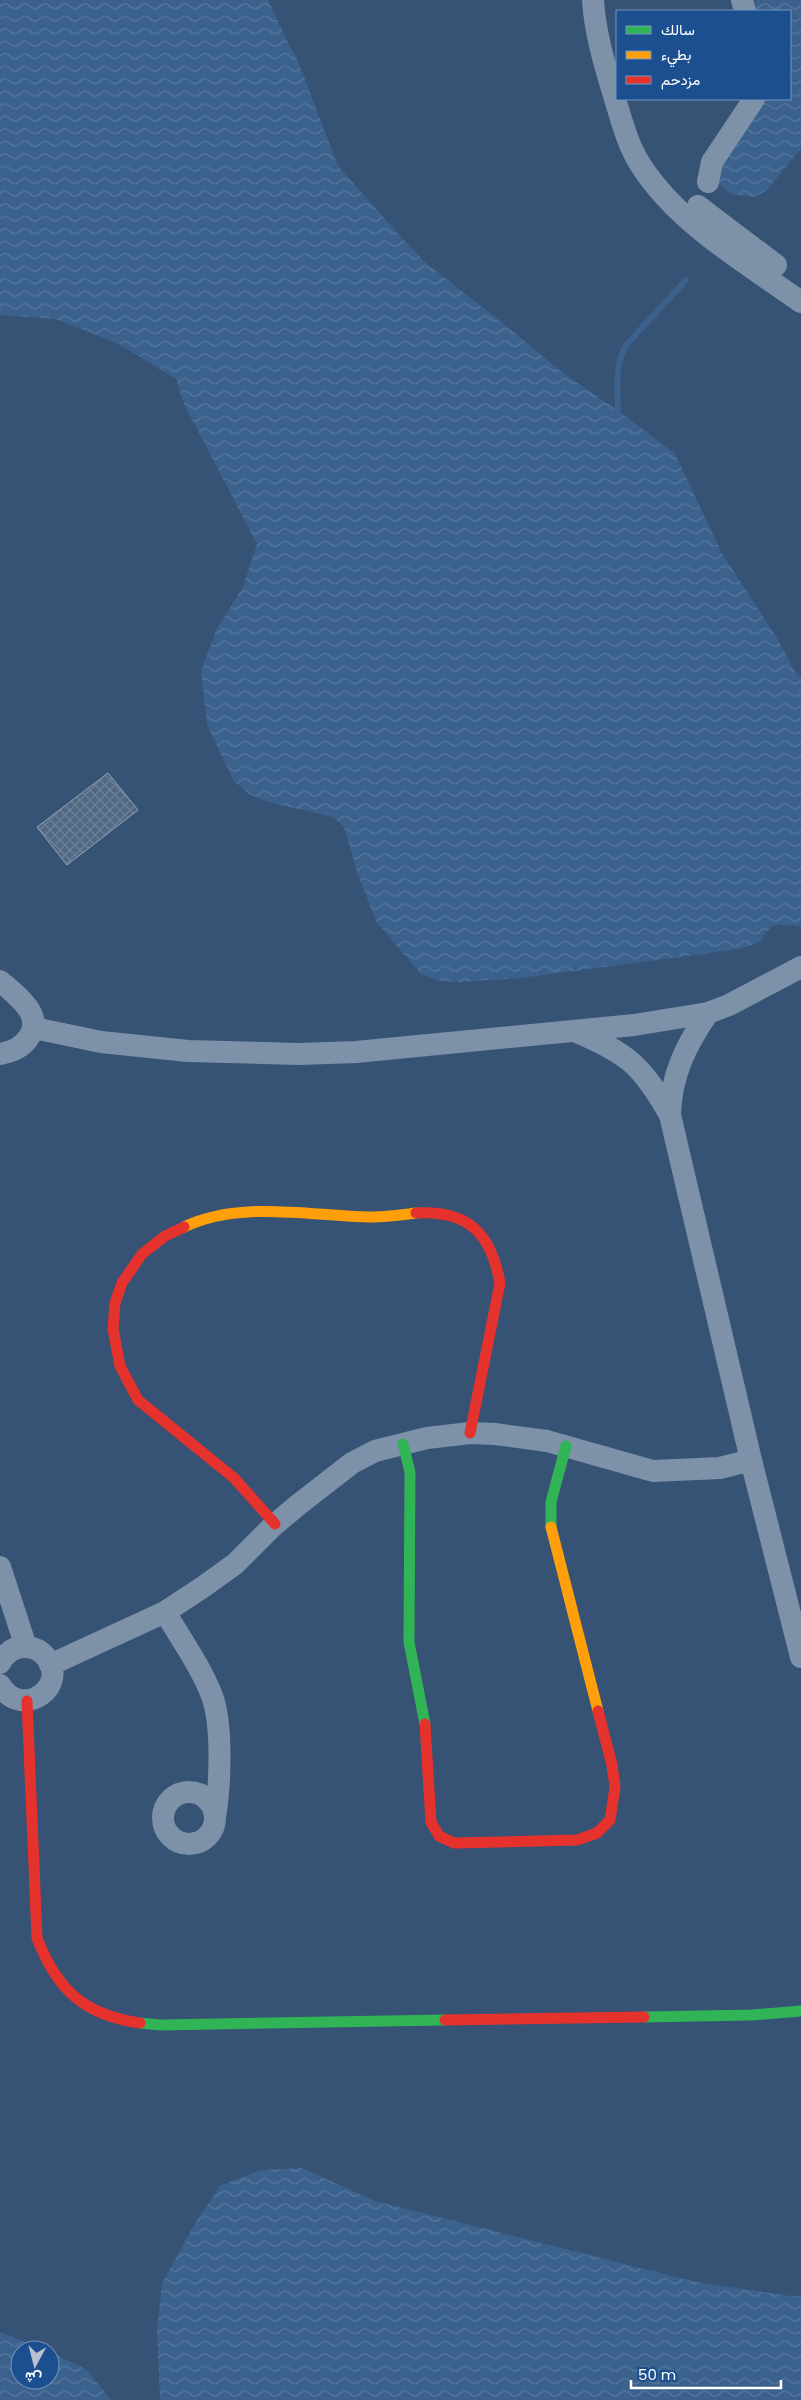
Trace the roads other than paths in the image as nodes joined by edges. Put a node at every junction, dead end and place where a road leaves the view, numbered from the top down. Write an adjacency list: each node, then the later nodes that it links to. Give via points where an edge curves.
1 (593, 0): 8 (street, via 598,43 625,130 643,168 667,198 690,219)
2 (606, 0): 3 (street)
3 (616, 53)
4 (630, 100): 7 (street, via 642,136 668,179 708,215)
5 (753, 100): 6 (street, via 712,162)
6 (708, 182)
7 (801, 284)
8 (801, 302)
9 (801, 966): 11 (street)
10 (0, 980): 12 (street, via 29,1010)
11 (708, 1013): 13 (street); 15 (street, via 678,1065)
12 (34, 1028): 13 (street, via 141,1047 300,1054 356,1052); 14 (street, via 23,1046)
13 (576, 1031): 15 (street, via 611,1046 645,1074)
14 (0, 1054)
15 (670, 1115): 19 (street)
16 (470, 1433): 17 (street); 18 (street); 20 (street, via 500,1283 486,1243 465,1220 445,1213 372,1217 254,1213 221,1216 174,1230 148,1248 120,1286 112,1330 120,1367 138,1400 234,1478)
17 (403, 1444): 18 (street, via 410,1472 409,1642 428,1735 431,1822 439,1837 454,1843 577,1840 597,1833 610,1820 614,1796 613,1770 551,1530 551,1502); 20 (street, via 365,1455)
18 (566, 1446): 19 (street, via 653,1471 720,1468)
19 (751, 1460): 24 (street)
20 (275, 1524): 22 (street, via 235,1564)
21 (0, 1567): 23 (street)
22 (165, 1612): 26 (street); 29 (street, via 213,1697)
23 (26, 1647): 25 (street, via 13,1650); 26 (street, via 39,1651)
24 (801, 1657)
25 (0, 1663)
26 (50, 1664): 28 (street, via 49,1686 40,1696)
27 (0, 1684): 28 (street, via 8,1695)
28 (27, 1701): 32 (street, via 37,1938 48,1967 57,1980 69,1993 104,2015 160,2025 742,2015)
29 (220, 1768): 30 (street, via 208,1783); 31 (street)
30 (192, 1792): 31 (street, via 208,1800); 31 (street, via 173,1796 165,1806 163,1824 169,1835 186,1844 198,1842 209,1835)
31 (215, 1818)
32 (801, 2011)

